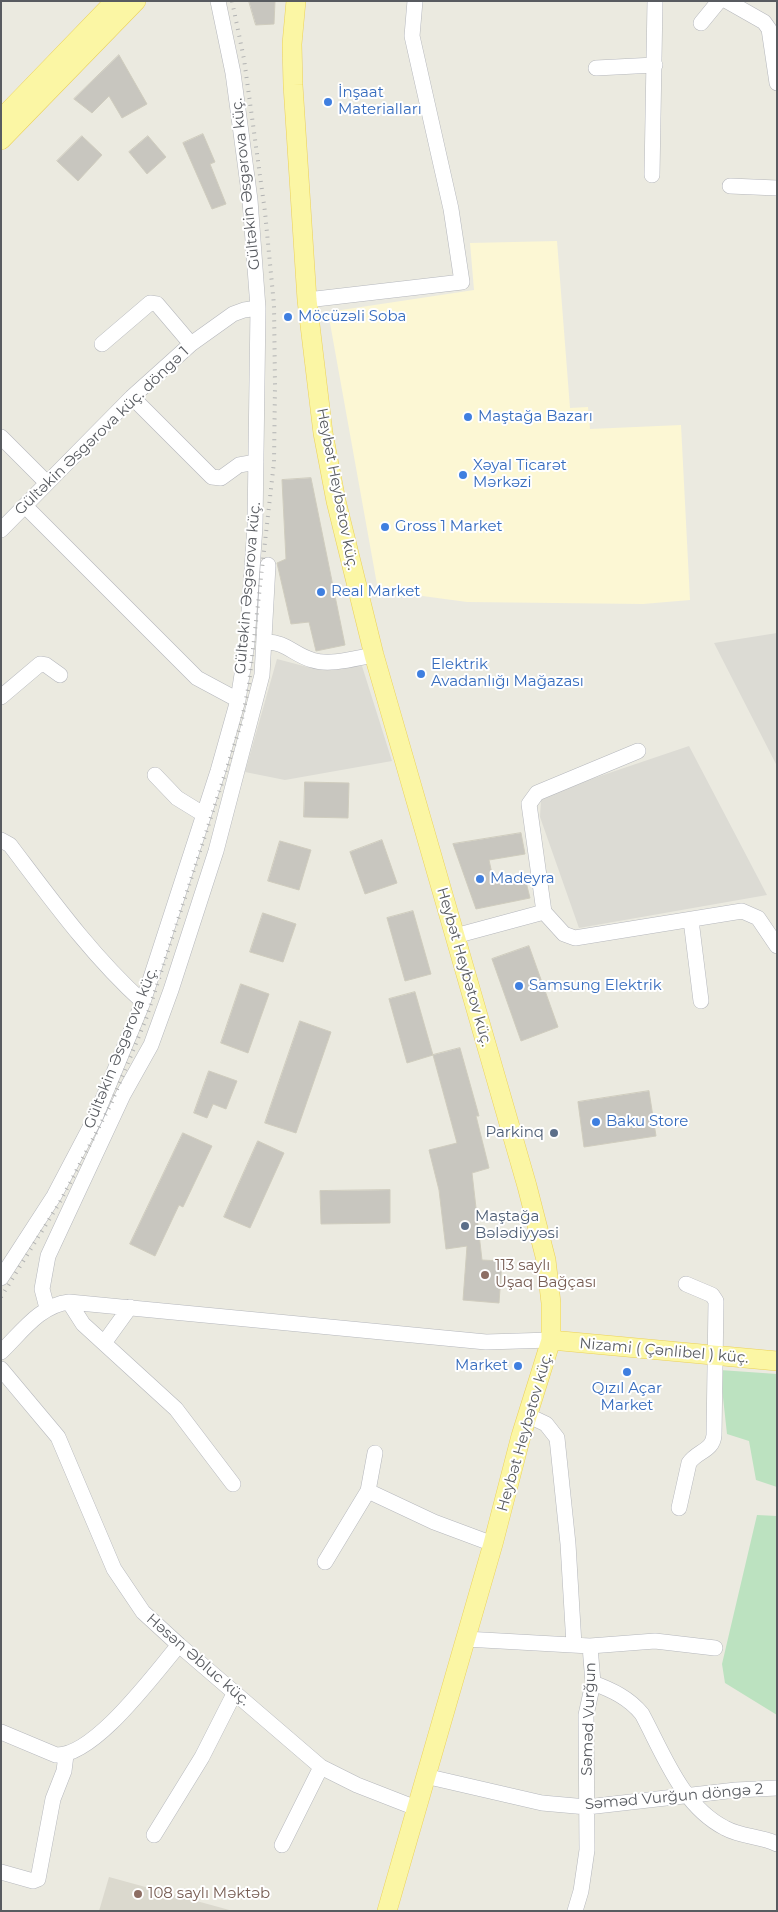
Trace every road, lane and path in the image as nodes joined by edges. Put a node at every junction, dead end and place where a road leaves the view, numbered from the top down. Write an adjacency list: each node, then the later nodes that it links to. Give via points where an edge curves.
1 (115, 1): 13 (main road)
2 (136, 1): 14 (main road)
3 (218, 1): 19 (street, Gültəkin Əsgərova küç., via 250,200)
4 (415, 1): 18 (street, via 412,36 451,209 462,282)
5 (655, 1): 10 (street)
6 (719, 1): 9 (street)
7 (727, 1): 12 (street, via 764,22 769,29)
8 (294, 4): 18 (main road, Heybət Heybətov küç., via 293,84)
9 (701, 23)
10 (655, 65): 11 (street); 15 (street)
11 (596, 68)
12 (777, 83)
13 (1, 119)
14 (1, 140)
15 (652, 175)
16 (730, 186): 17 (street)
17 (777, 188)
18 (307, 300): 30 (main road, Heybət Heybətov küç., via 323,433 338,510)
19 (258, 308): 21 (street, Gültəkin Əsgərova küç. döngə 1, via 233,314); 24 (street, Gültəkin Əsgərova küç.)
20 (102, 344): 21 (street, via 150,304 158,304)
21 (191, 344): 22 (street, Gültəkin Əsgərova küç. döngə 1)
22 (132, 397): 24 (street, via 212,477 221,478 239,466); 25 (street, Gültəkin Əsgərova küç. döngə 1)
23 (1, 437): 25 (street)
24 (256, 462): 33 (street, Gültəkin Əsgərova küç., via 247,643)
25 (47, 482): 26 (street, Gültəkin Əsgərova küç. döngə 1)
26 (25, 506): 27 (street, Gültəkin Əsgərova küç. döngə 1); 33 (street, via 197,678)
27 (1, 530)
28 (268, 565): 29 (street)
29 (265, 642): 30 (street, via 276,642 314,661); 48 (street, via 262,675 218,842 171,990 151,1045 48,1256 42,1288)
30 (374, 655): 40 (main road, Heybət Heybətov küç.)
31 (60, 675): 32 (street, via 46,664 40,664)
32 (1, 697)
33 (238, 700): 36 (street, Gültəkin Əsgərova küç.)
34 (638, 751): 38 (street, via 537,793 529,804)
35 (155, 775): 36 (street, via 182,802)
36 (203, 814): 43 (street, Gültəkin Əsgərova küç.)
37 (1, 840): 43 (street, via 10,845 119,980)
38 (544, 912): 39 (street, via 564,934 574,938); 40 (street)
39 (691, 920): 41 (street, via 742,912 758,918); 42 (street)
40 (455, 936): 49 (main road, Heybət Heybətov küç., via 546,1260)
41 (777, 946)
42 (701, 1001)
43 (143, 1002): 44 (street, Gültəkin Əsgərova küç., via 95,1118 54,1196)
44 (1, 1278)
45 (686, 1284): 52 (street, via 712,1295 716,1301)
46 (68, 1302): 47 (street); 48 (street); 50 (street, via 83,1324)
47 (130, 1307): 49 (street, via 486,1342); 50 (street)
48 (47, 1308): 51 (street)
49 (551, 1340): 52 (main road, Nizami ( Çənlibel ) küç.); 55 (main road, Heybət Heybətov küç.)
50 (104, 1343): 57 (street, via 176,1409)
51 (1, 1352)
52 (715, 1356): 53 (main road, Nizami ( Çənlibel ) küç.); 59 (street, via 713,1442 688,1463)
53 (777, 1361)
54 (1, 1369): 63 (street, Həsən Əbluc küç., via 58,1437 114,1569 143,1612)
55 (528, 1416): 60 (main road, Heybət Heybətov küç.); 64 (street, Səməd Vurğun, via 546,1424 557,1438)
56 (375, 1454): 58 (street)
57 (233, 1484)
58 (368, 1491): 60 (street, via 434,1522); 61 (street)
59 (679, 1508)
60 (493, 1544): 62 (main road, Heybət Heybətov küç.)
61 (325, 1562)
62 (465, 1638): 64 (street); 72 (main road, Heybət Heybətov küç.)
63 (179, 1645): 68 (street, Həsən Əbluc küç.); 70 (street, via 117,1718 80,1748)
64 (574, 1645): 65 (street)
65 (590, 1646): 66 (street, via 655,1641); 67 (street, Səməd Vurğun)
66 (714, 1648)
67 (593, 1683): 74 (street, via 634,1704); 75 (street, Səməd Vurğun, via 586,1715)
68 (235, 1692): 71 (street, Həsən Əbluc küç.); 77 (street, via 202,1757)
69 (1, 1732): 70 (street, via 37,1748)
70 (66, 1755): 80 (street, via 64,1771 53,1799 38,1879 33,1881)
71 (321, 1767): 76 (street, Həsən Əbluc küç.); 79 (street)
72 (425, 1776): 75 (street, Səməd Vurğun döngə 2, via 542,1803); 76 (main road, Heybət Heybətov küç.)
73 (777, 1788): 74 (street, Səməd Vurğun döngə 2)
74 (685, 1796): 75 (street, Səməd Vurğun döngə 2); 78 (street, via 736,1834)
75 (587, 1806): 82 (street, Səməd Vurğun, via 587,1850)
76 (416, 1808): 81 (main road, Heybət Heybətov küç.)
77 (154, 1835)
78 (777, 1844)
79 (282, 1845)
80 (1, 1872)
81 (387, 1911)
82 (575, 1911)

